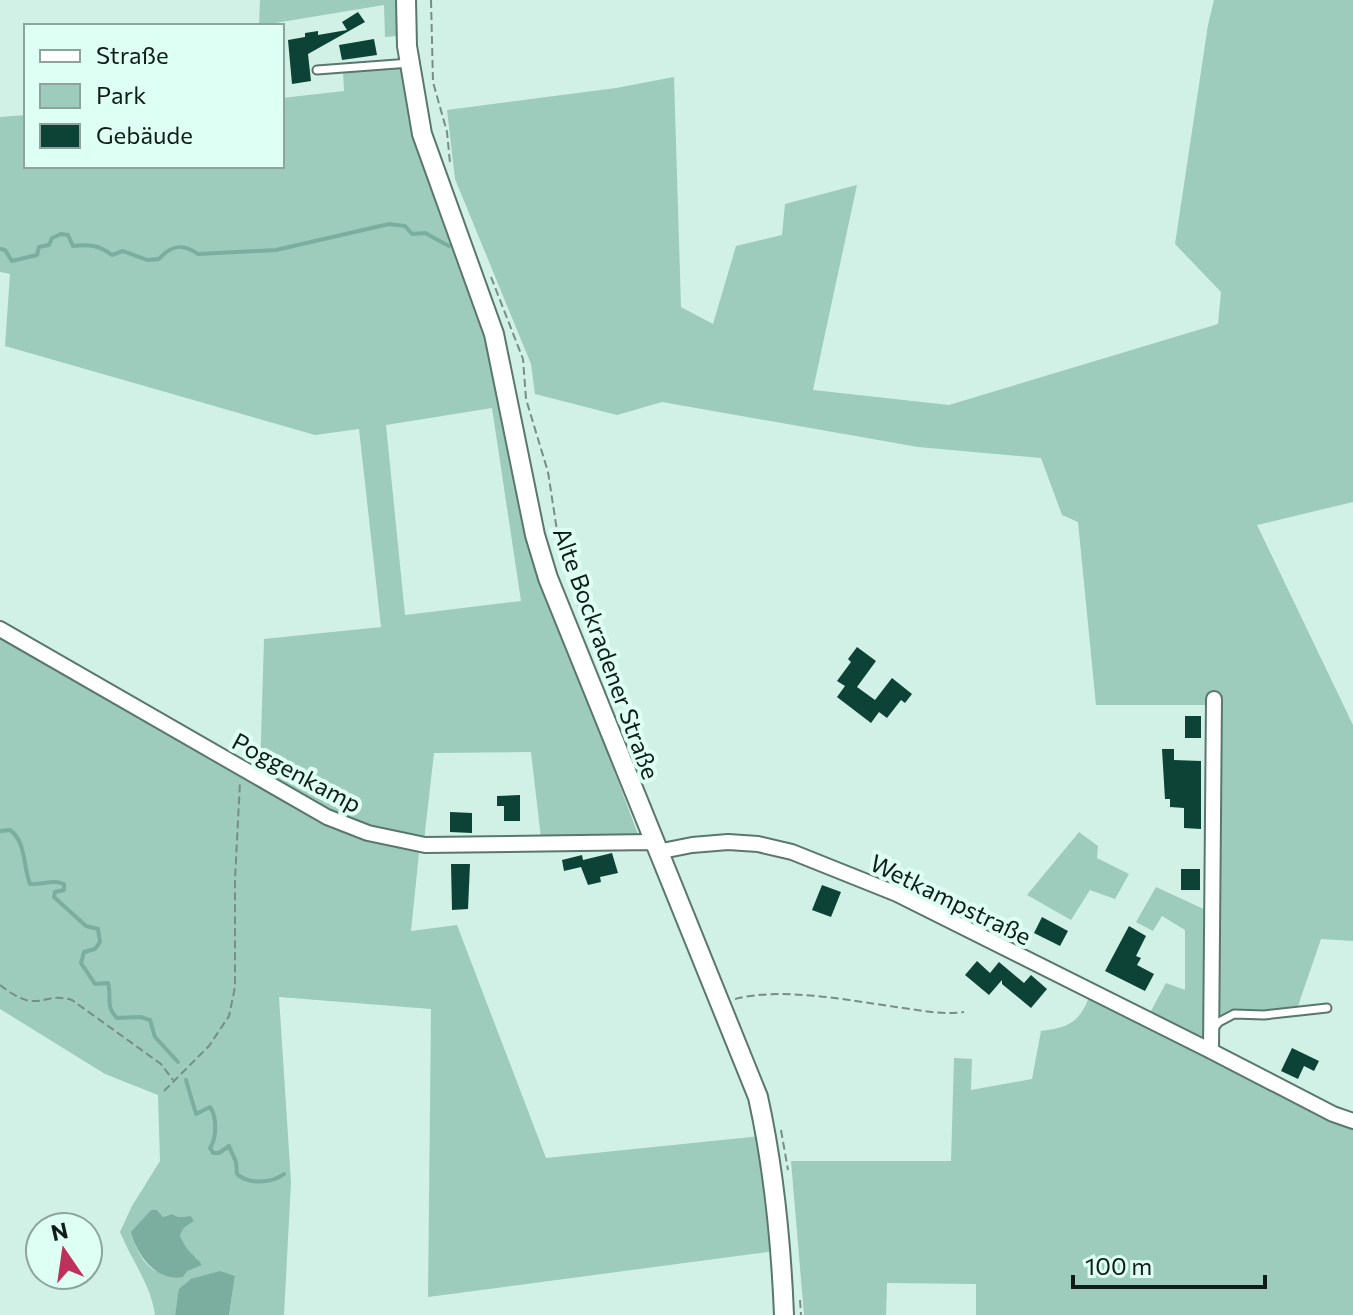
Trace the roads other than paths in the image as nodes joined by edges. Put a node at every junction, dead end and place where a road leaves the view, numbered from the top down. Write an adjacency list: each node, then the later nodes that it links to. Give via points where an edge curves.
1 (406, 0): 2 (street, Alte Bockradener Straße)
2 (410, 63): 3 (lane); 6 (street, Alte Bockradener Straße, via 422,134 494,334 548,578)
3 (317, 70)
4 (0, 629): 6 (street, Poggenkamp, via 327,817 393,840 425,845)
5 (1214, 699): 8 (street)
6 (655, 847): 9 (street, Wetkampstraße, via 728,842 792,852 897,894); 11 (street, Alte Bockradener Straße, via 758,1097 780,1238)
7 (1327, 1008): 8 (lane, via 1234,1014)
8 (1212, 1031): 9 (street)
9 (1211, 1051): 10 (street, Wetkampstraße)
10 (1353, 1121)
11 (784, 1315)

